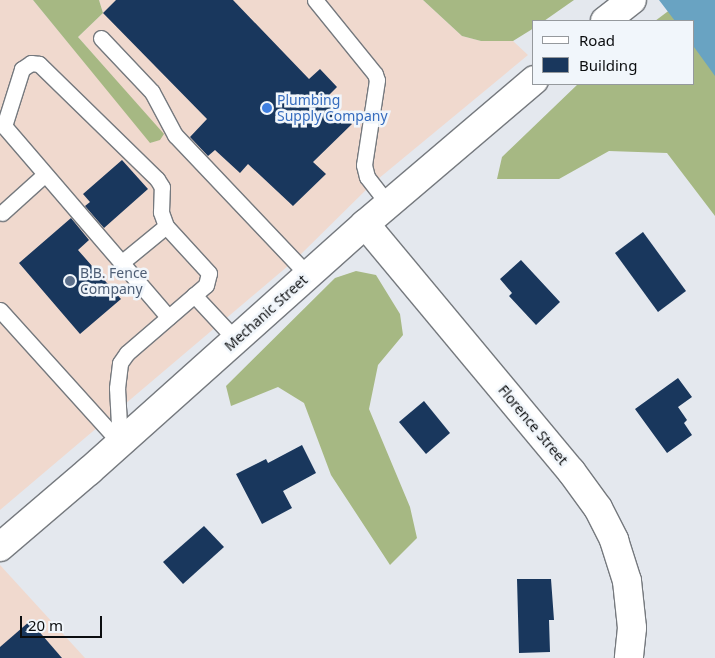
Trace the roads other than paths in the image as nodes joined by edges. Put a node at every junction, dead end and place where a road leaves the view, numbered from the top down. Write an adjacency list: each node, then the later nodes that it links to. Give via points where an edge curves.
1 (315, 0): 7 (lane, via 375,74 377,80 364,165 367,177)
2 (632, 0): 3 (main road)
3 (606, 20)
4 (101, 38): 12 (lane, via 152,92 175,135)
5 (532, 82): 7 (main road, Mechanic Street)
6 (44, 175): 8 (lane); 10 (lane, via 4,126 22,69 31,63 39,64 157,179 162,187 162,212); 11 (lane)
7 (388, 204): 9 (main road, Mechanic Street)
8 (2, 213)
9 (365, 224): 12 (main road, Mechanic Street); 19 (main road, Florence Street, via 571,471 598,508 614,540 627,580 632,628)
10 (166, 226): 11 (lane); 13 (lane, via 208,273 206,285)
11 (121, 263): 15 (lane)
12 (308, 275): 16 (main road, Mechanic Street)
13 (194, 295): 15 (lane); 16 (lane)
14 (0, 310): 17 (lane)
15 (168, 318): 17 (lane, via 127,352 120,363 117,388)
16 (236, 340): 17 (main road, Mechanic Street)
17 (120, 443): 18 (main road, Mechanic Street)
18 (0, 547)
19 (629, 658)

